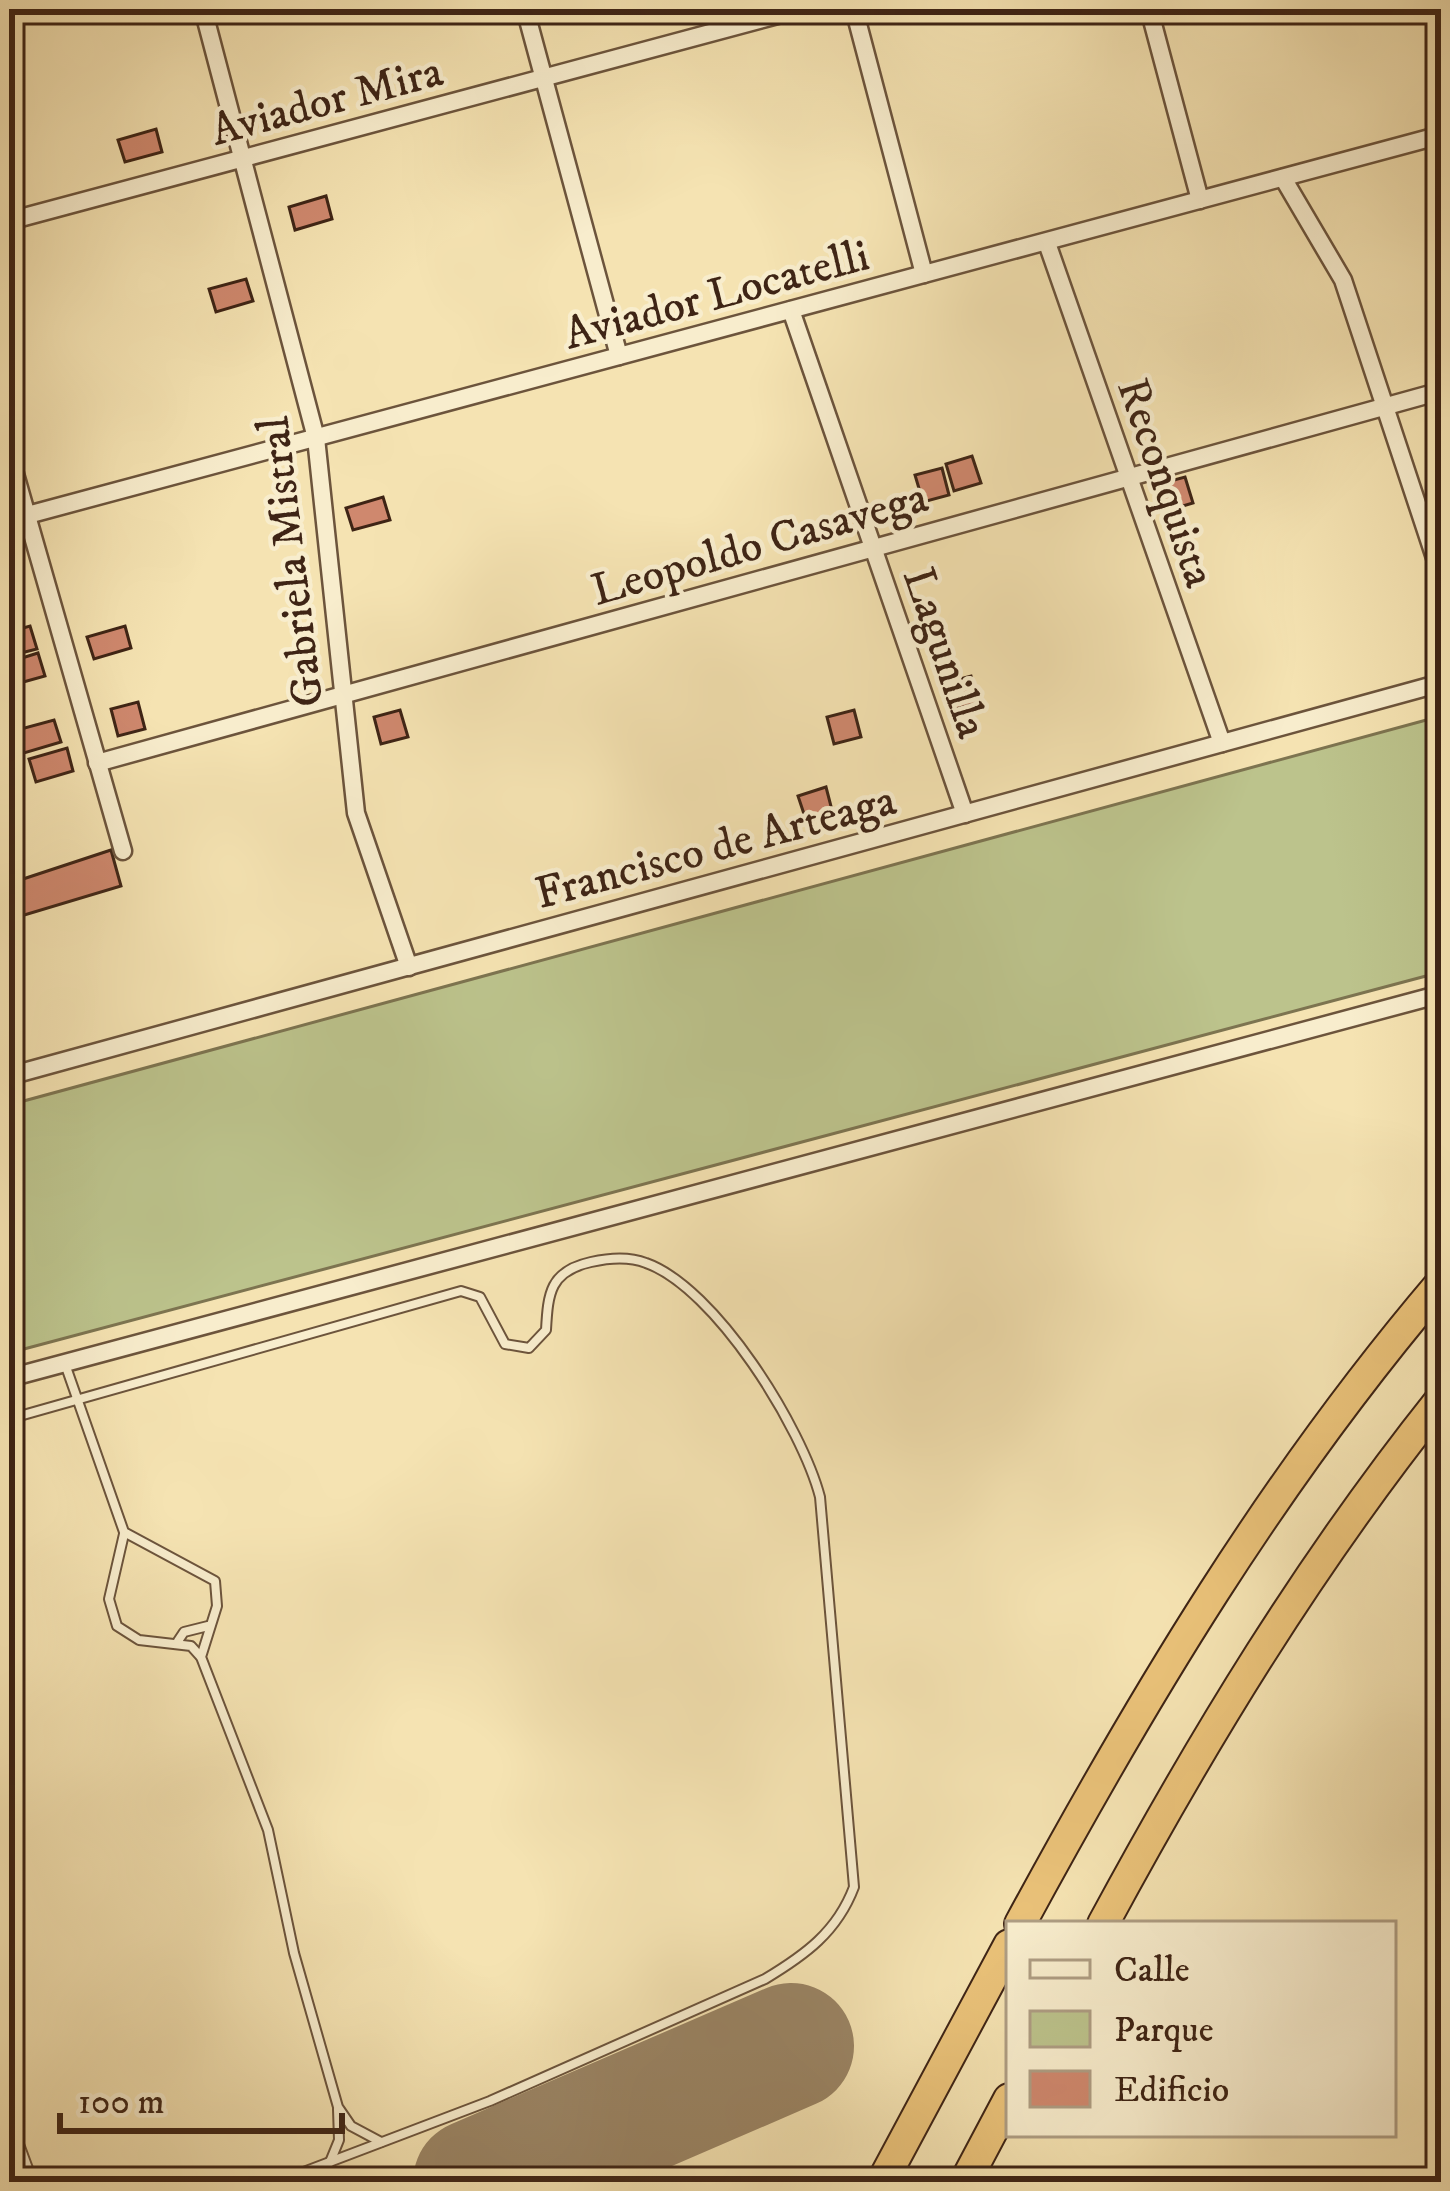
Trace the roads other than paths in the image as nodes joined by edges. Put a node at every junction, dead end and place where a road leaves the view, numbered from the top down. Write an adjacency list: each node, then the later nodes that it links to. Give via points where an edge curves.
1 (203, 9): 8 (street, Gabriela Mistral)
2 (525, 9): 6 (street)
3 (800, 9): 6 (street, Aviador Mira)
4 (854, 9): 13 (street)
5 (1149, 9): 10 (street)
6 (543, 78): 8 (street, Aviador Mira); 15 (street)
7 (1441, 135): 9 (street, Aviador Locatelli)
8 (246, 158): 11 (street, Aviador Mira); 18 (street, Gabriela Mistral)
9 (1283, 178): 10 (street, Aviador Locatelli); 17 (street, via 1343,280)
10 (1200, 200): 12 (street, Aviador Locatelli)
11 (9, 221)
12 (1047, 243): 13 (street, Aviador Locatelli); 20 (street, Reconquista)
13 (924, 274): 14 (street, Aviador Locatelli)
14 (791, 310): 15 (street, Aviador Locatelli); 22 (street, Lagunilla)
15 (619, 356): 18 (street, Aviador Locatelli)
16 (1441, 391): 17 (street, Leopoldo Casavega)
17 (1387, 406): 20 (street, Leopoldo Casavega); 23 (street)
18 (316, 437): 21 (street, Aviador Locatelli); 25 (street, Gabriela Mistral)
19 (9, 453): 21 (street)
20 (1127, 478): 22 (street, Leopoldo Casavega); 26 (street, Reconquista)
21 (18, 518): 27 (street)
22 (871, 546): 25 (street, Leopoldo Casavega); 28 (street, Lagunilla)
23 (1441, 576)
24 (1441, 683): 26 (street, Francisco de Arteaga)
25 (340, 698): 27 (street, Leopoldo Casavega); 30 (street, Gabriela Mistral, via 361,830)
26 (1222, 743): 28 (street, Francisco de Arteaga)
27 (98, 764): 29 (street)
28 (965, 814): 30 (street, Francisco de Arteaga)
29 (123, 851)
30 (410, 967): 32 (street, Francisco de Arteaga)
31 (1441, 994): 34 (street)
32 (9, 1076)
33 (1441, 1283): 43 (highway, via 1340,1405 1224,1571)
34 (64, 1363): 35 (street); 36 (lane)
35 (9, 1378)
36 (79, 1399): 38 (lane); 39 (lane); 49 (lane, via 461,1291 480,1297 505,1344 529,1348 546,1330 547,1293 557,1277 626,1258 660,1270 722,1326 811,1464 854,1887 844,1914 803,1956 765,1979)
37 (1441, 1399): 44 (highway, via 1262,1648)
38 (9, 1419)
39 (124, 1532): 40 (lane, via 215,1582); 41 (lane, via 109,1599 117,1626 139,1640)
40 (208, 1626): 41 (lane); 42 (lane)
41 (178, 1641): 42 (lane)
42 (201, 1657): 47 (lane, via 268,1830)
43 (1022, 1921)
44 (1105, 1921)
45 (1006, 1951): 53 (highway)
46 (1006, 2105): 54 (highway)
47 (338, 2107): 49 (lane, via 351,2126); 50 (lane, via 339,2140)
48 (9, 2117): 51 (lane)
49 (381, 2143): 50 (lane)
50 (329, 2162): 52 (lane)
51 (33, 2182)
52 (277, 2182)
53 (882, 2182)
54 (965, 2182)

